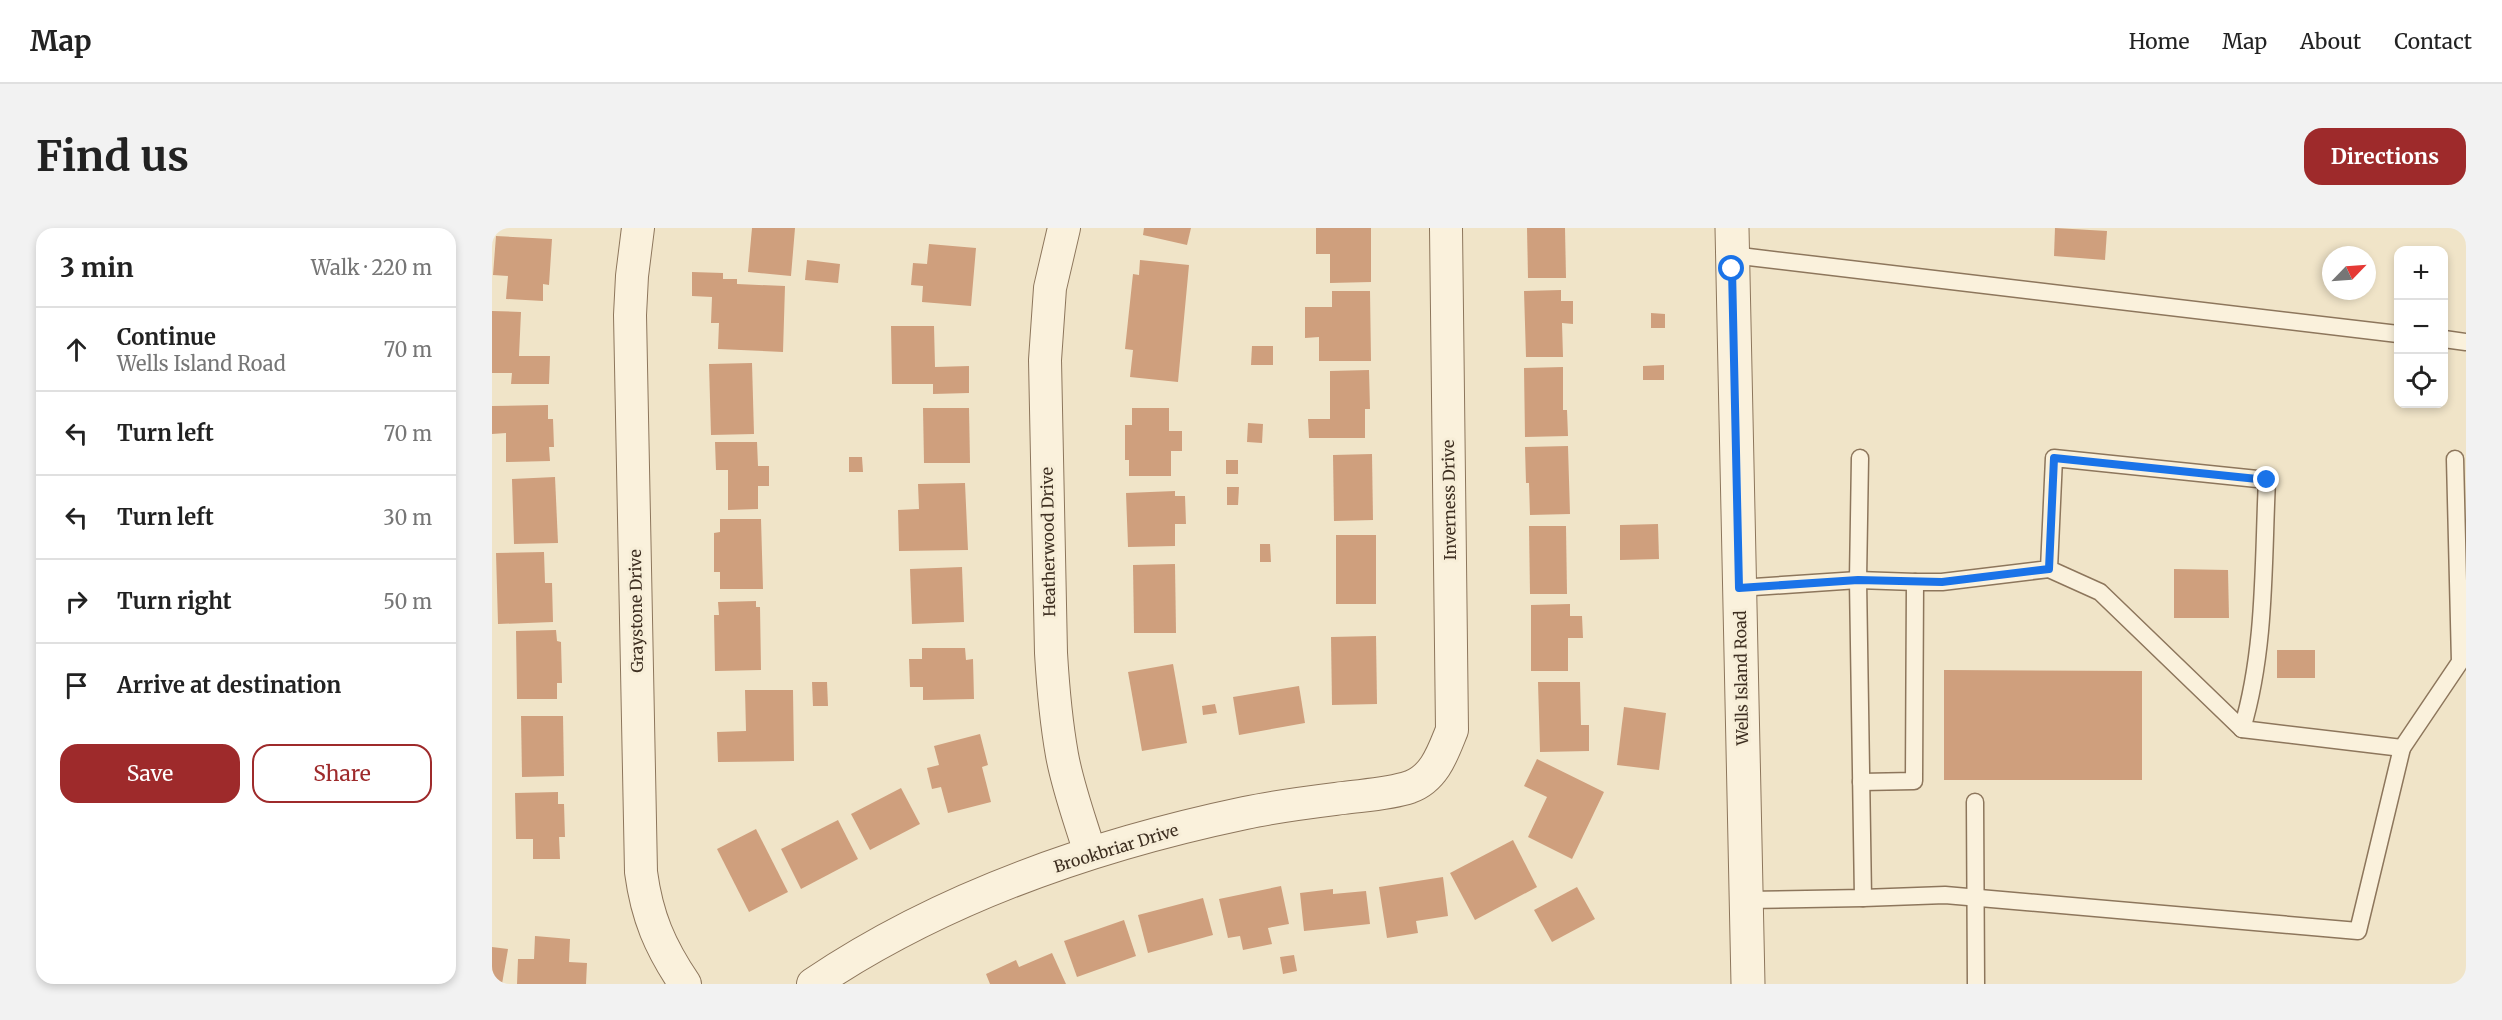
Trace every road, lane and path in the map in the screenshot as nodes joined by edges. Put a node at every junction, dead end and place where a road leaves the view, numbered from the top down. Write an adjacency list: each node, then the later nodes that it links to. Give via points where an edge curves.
1 (638, 228): 23 (street, Graystone Drive, via 630,315 641,872 652,926)
2 (1064, 228): 19 (street, Heatherwood Drive, via 1050,288 1044,360 1051,653 1062,754)
3 (1446, 228): 16 (street, Inverness Drive, via 1452,730)
4 (1732, 242): 5 (lane); 13 (street, Wells Island Road)
5 (2394, 333)
6 (2448, 340): 7 (lane)
7 (2466, 342)
8 (1860, 458): 11 (lane)
9 (2456, 459): 15 (lane, via 2460,662)
10 (2049, 569): 12 (lane); 14 (lane, via 2100,592); 14 (lane, via 2054,458 2267,480 2259,648)
11 (1858, 580): 12 (lane); 13 (lane); 17 (lane)
12 (1915, 582): 17 (lane, via 1914,781)
13 (1739, 588): 22 (street, Wells Island Road)
14 (2242, 729): 15 (lane)
15 (2402, 748): 21 (lane, via 2358,931)
16 (1435, 767): 19 (street, Brookbriar Drive, via 1413,786 1390,792 1254,811 1187,825)
17 (1861, 782): 20 (lane)
18 (1975, 802): 21 (lane)
19 (1090, 853): 24 (street, Brookbriar Drive, via 991,889 897,934)
20 (1863, 898): 21 (lane); 22 (lane)
21 (1976, 898): 26 (lane)
22 (1746, 900): 25 (street, Wells Island Road)
23 (686, 984)
24 (813, 984)
25 (1748, 984)
26 (1976, 984)

